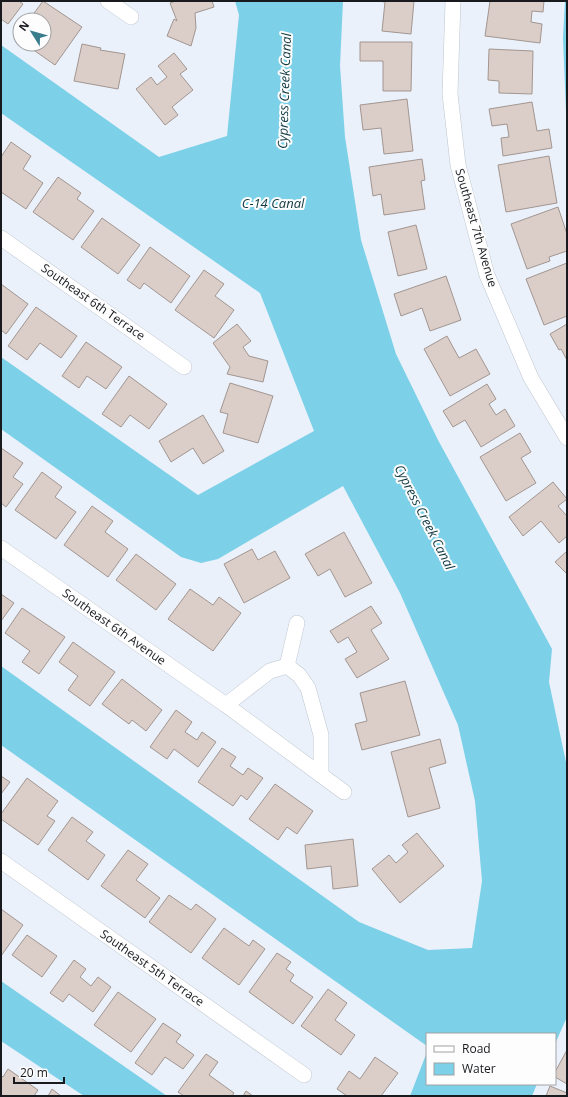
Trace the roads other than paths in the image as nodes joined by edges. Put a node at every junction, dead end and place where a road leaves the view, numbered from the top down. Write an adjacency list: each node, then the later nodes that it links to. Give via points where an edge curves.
1 (108, 1): 3 (street)
2 (453, 1): 6 (street, Southeast 7th Avenue, via 450,94 458,165 479,246 487,275 531,378)
3 (131, 17)
4 (1, 238): 5 (street, Southeast 6th Terrace)
5 (184, 367)
6 (567, 438)
7 (1, 548): 10 (street, Southeast 6th Avenue)
8 (298, 623): 9 (street)
9 (287, 666): 10 (street, via 270,671); 11 (street, via 299,675 308,688 321,735)
10 (226, 705): 11 (street, Southeast 6th Avenue)
11 (321, 775): 12 (street, Southeast 6th Avenue)
12 (344, 792)
13 (1, 861): 14 (street, Southeast 5th Terrace)
14 (304, 1075)

